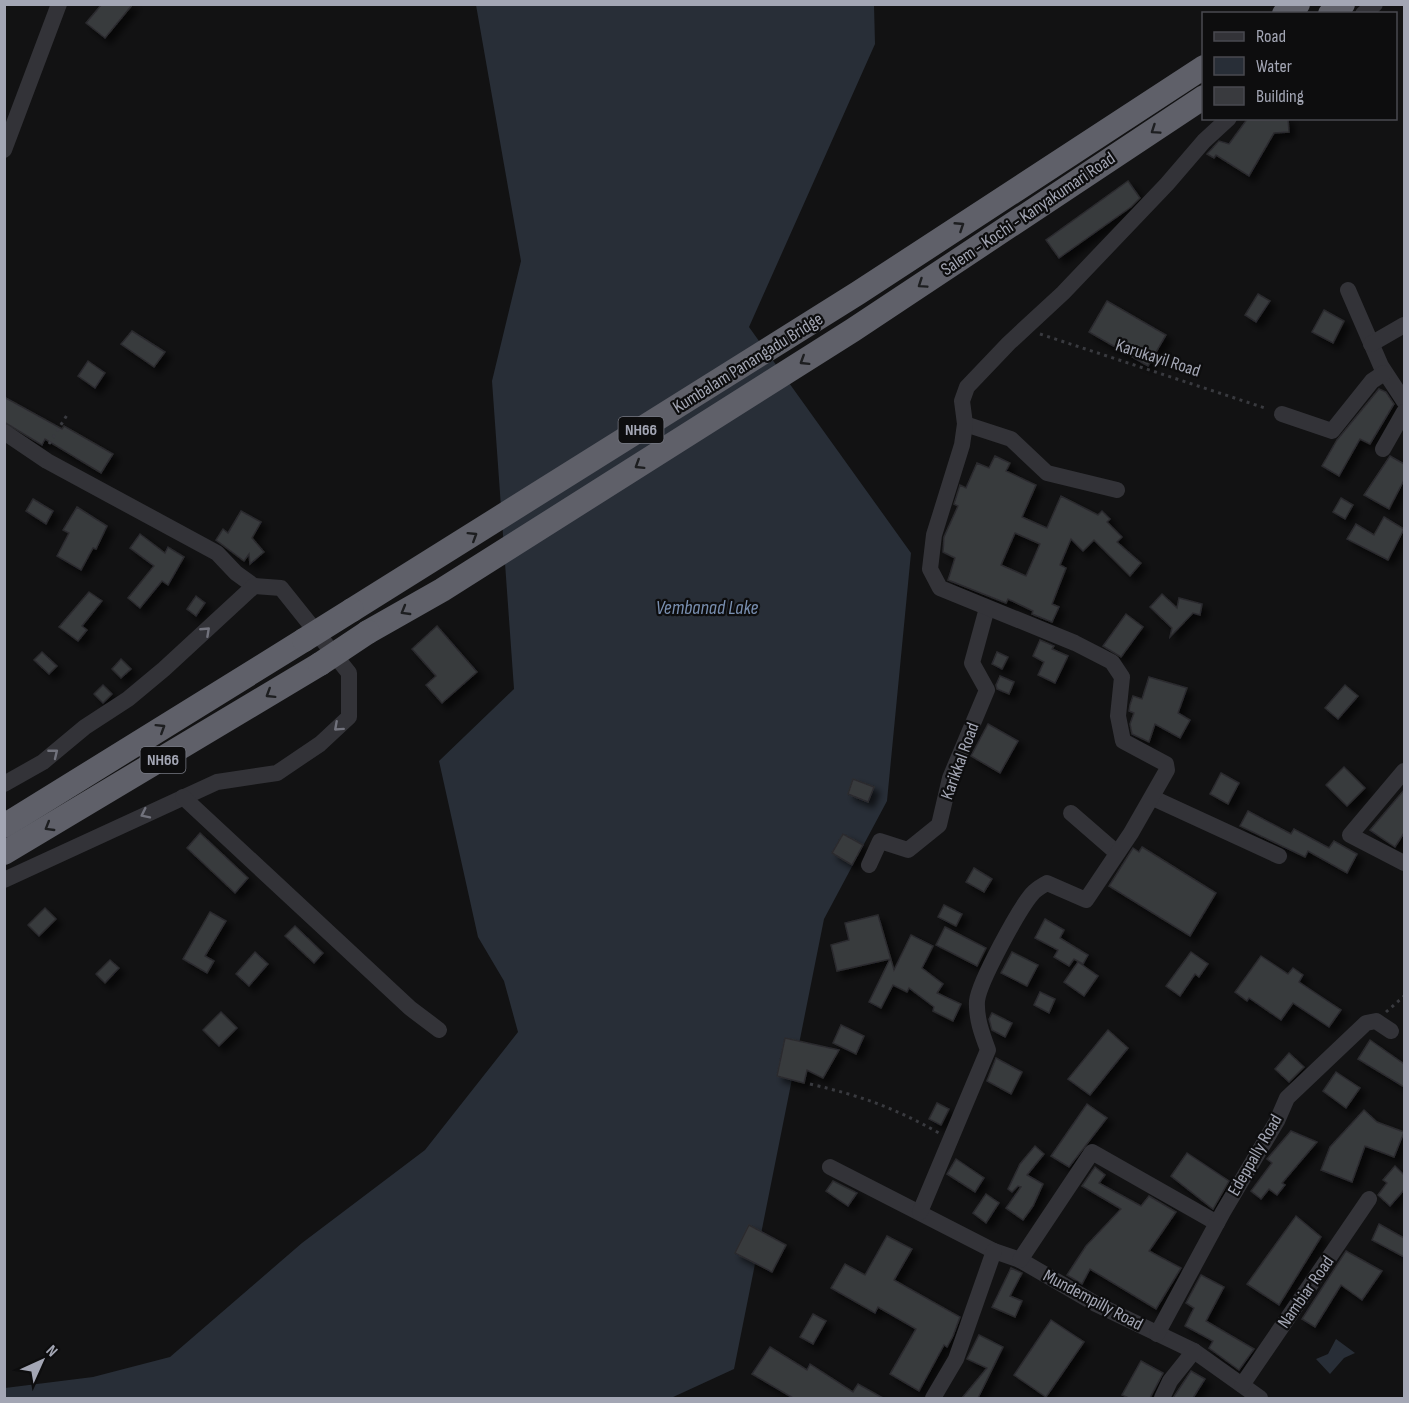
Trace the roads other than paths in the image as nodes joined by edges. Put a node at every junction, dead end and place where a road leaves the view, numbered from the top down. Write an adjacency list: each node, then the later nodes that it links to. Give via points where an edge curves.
1 (59, 4): 5 (street)
2 (1202, 68): 7 (highway, Salem - Kochi - Kanyakumari Road / NH66, one-way to 2)
3 (1202, 98): 9 (highway, Salem - Kochi - Kanyakumari Road / NH66, one-way to 9)
4 (1227, 120): 15 (street, via 1063,293 967,387 962,401)
5 (4, 150)
6 (1348, 290): 10 (street)
7 (858, 293): 26 (highway, Kumbalam Panangadu Bridge / NH66, one-way to 7, bridge)
8 (1404, 325): 10 (street)
9 (853, 330): 27 (highway, Kumbalam Panangadu Bridge / NH66, one-way to 27, bridge, via 442,590)
10 (1371, 344): 11 (street)
11 (1384, 373): 12 (street); 14 (street, via 1372,381 1332,431)
12 (1404, 401)
13 (1404, 412): 17 (street)
14 (1282, 414)
15 (965, 424): 18 (street, via 1011,440 1047,473); 20 (street, via 934,535 930,569 940,588)
16 (4, 432): 19 (street, via 133,510 217,553)
17 (1383, 449)
18 (1117, 490)
19 (254, 586): 22 (street, one-way to 19, via 43,762 128,699); 23 (street, one-way to 23, via 281,588 349,673 349,717 320,744 277,773 217,782)
20 (987, 608): 24 (street, via 1112,662 1122,677 1118,716 1123,741 1166,764 1167,770); 31 (street, Karikkal Road, via 972,663 987,690 951,778 939,825 908,850 880,841)
21 (1404, 771): 30 (street, via 1350,835)
22 (4, 784)
23 (183, 797): 32 (street, one-way to 32); 33 (street, via 410,1008)
24 (1153, 798): 28 (street); 29 (street)
25 (1071, 813): 28 (street)
26 (4, 826)
27 (4, 853)
28 (1117, 853): 37 (street, via 1086,900 1047,883 1033,891 1018,914 983,979 977,1001 988,1050)
29 (1279, 855)
30 (1404, 863)
31 (869, 865)
32 (4, 880)
33 (439, 1030)
34 (1391, 1031): 38 (street, Edeppally Road, via 1376,1021 1366,1023 1287,1098)
35 (830, 1167): 37 (street, Mundempilly Road)
36 (1369, 1199): 43 (street, Nambiar Road)
37 (920, 1212): 39 (street, Mundempilly Road)
38 (1217, 1223): 40 (street, via 1092,1152); 41 (street, Edeppally Road)
39 (994, 1251): 40 (street, Mundempilly Road); 44 (street, via 956,1359)
40 (1020, 1260): 41 (street, Mundempilly Road)
41 (1157, 1334): 42 (street, Mundempilly Road)
42 (1194, 1351): 43 (street, Mundempilly Road); 45 (street)
43 (1242, 1385): 46 (street, Mundempilly Road)
44 (933, 1398)
45 (1162, 1398)
46 (1260, 1398)

